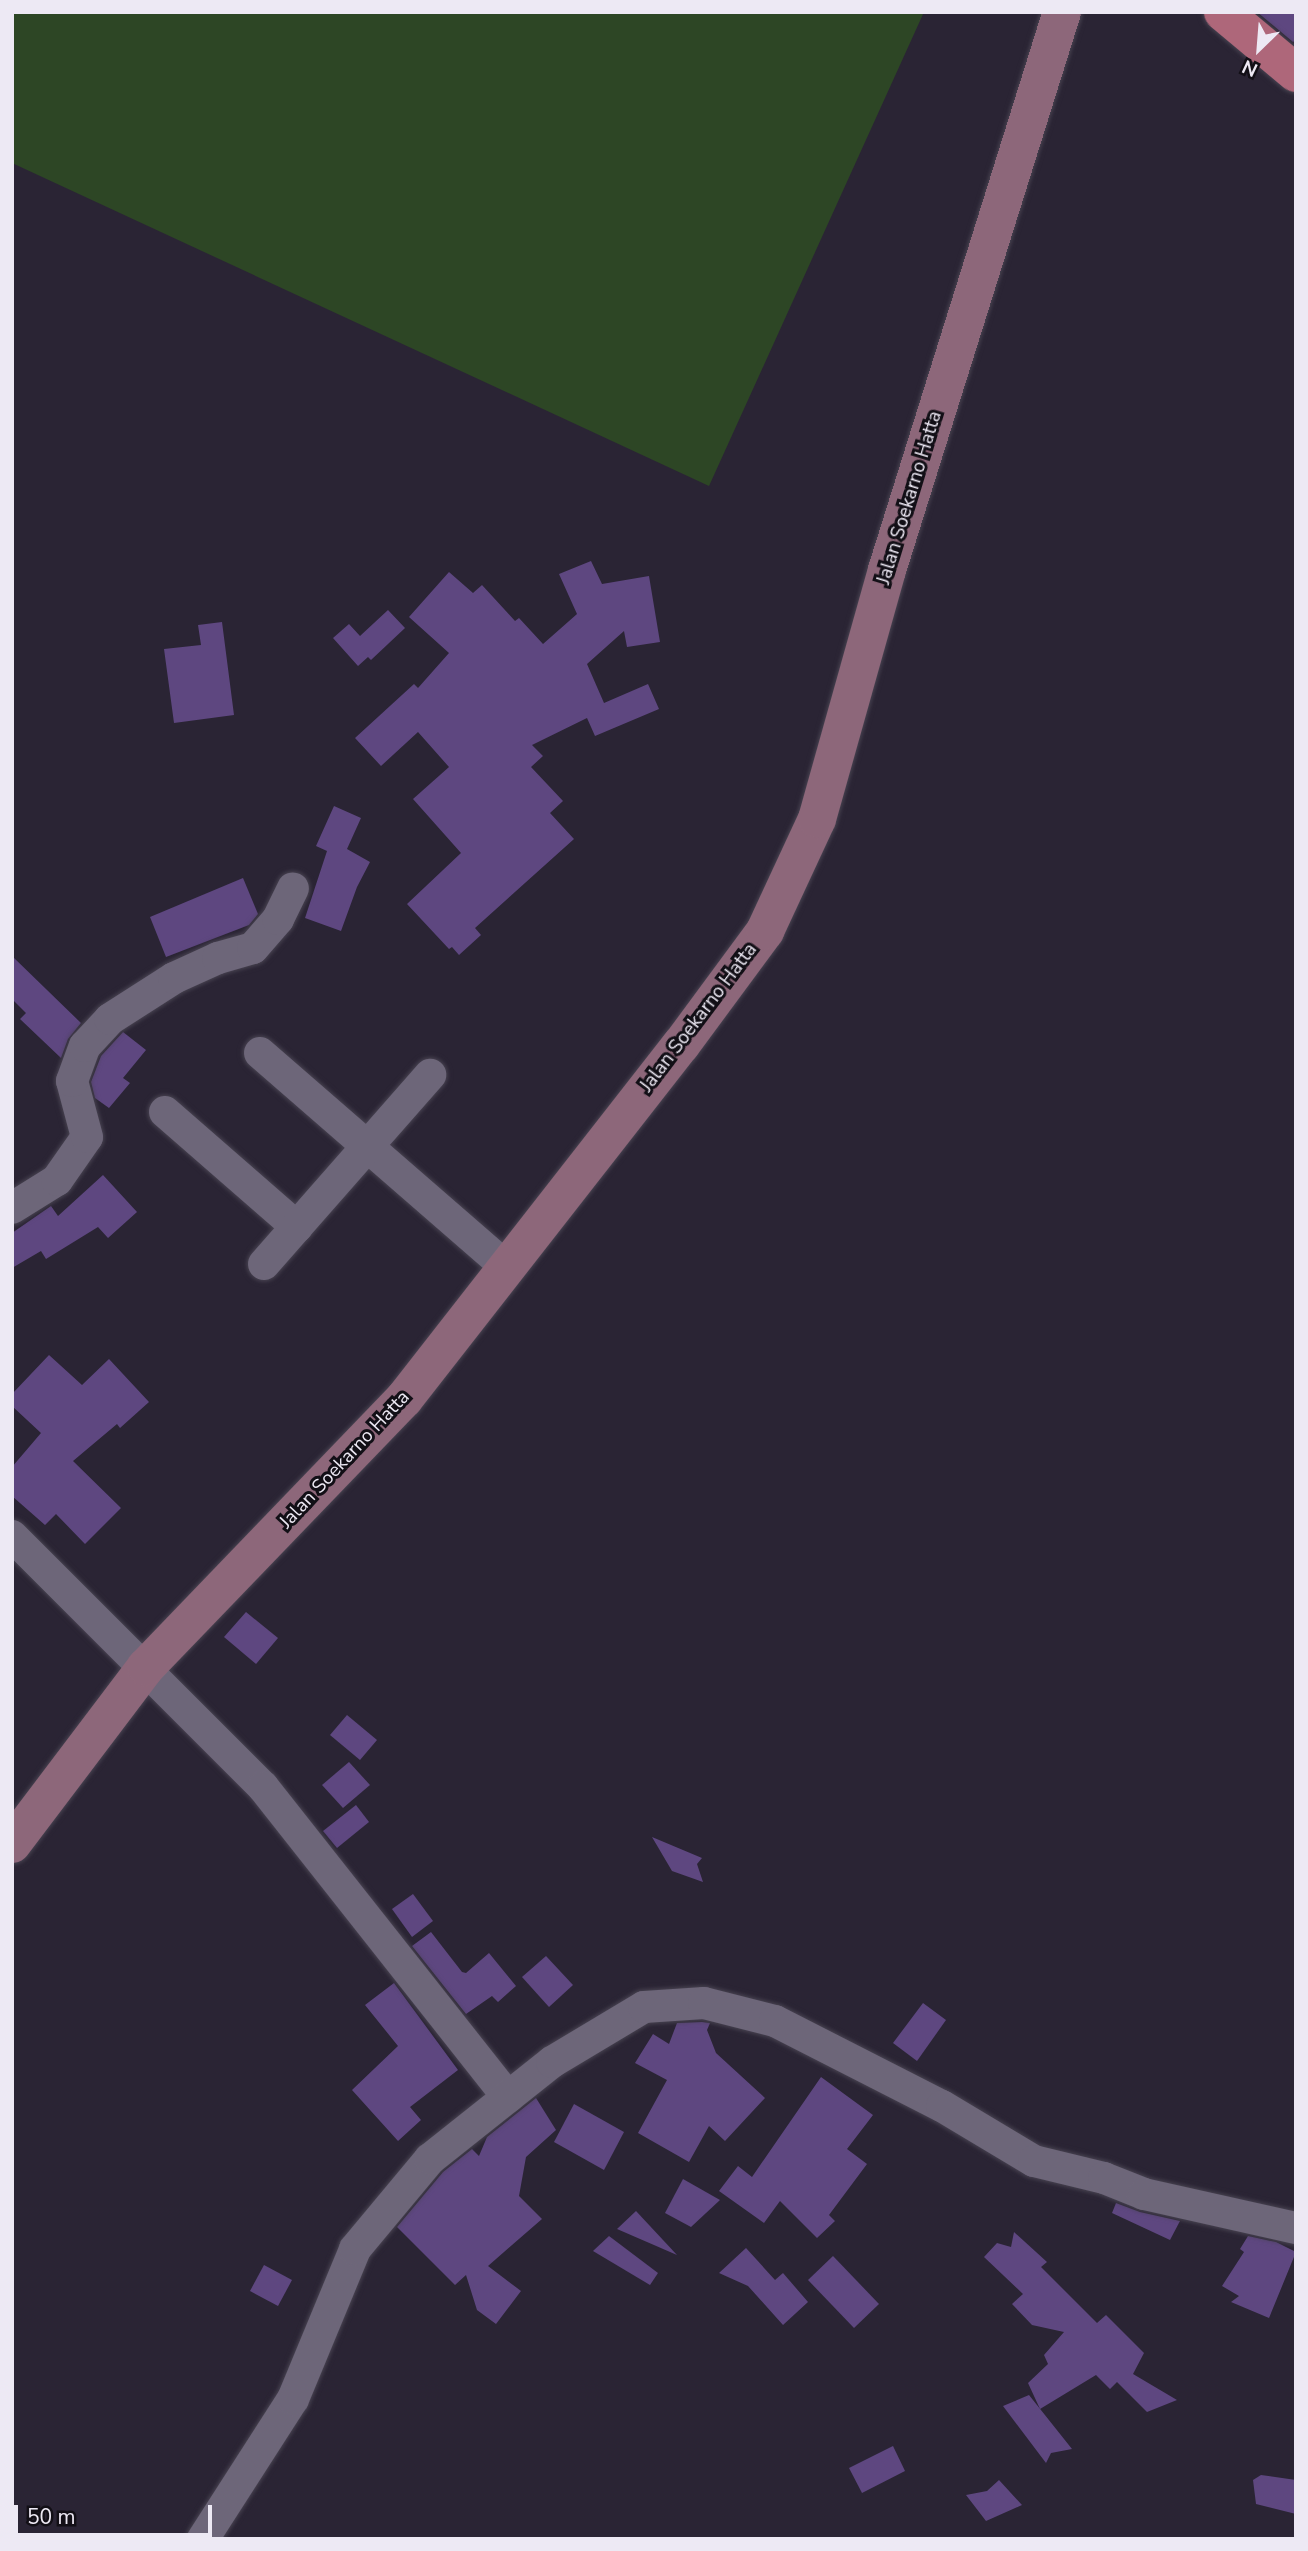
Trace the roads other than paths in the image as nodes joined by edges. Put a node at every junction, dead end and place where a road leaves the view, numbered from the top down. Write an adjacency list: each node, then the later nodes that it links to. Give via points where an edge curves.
1 (1062, 12): 12 (street, Jalan Soekarno Hatta, via 887,570 817,819 765,931)
2 (1223, 12): 3 (main road)
3 (1296, 73)
4 (293, 888): 9 (street, via 278,919 253,948 174,978 110,1019 85,1046 72,1081 87,1137 57,1180)
5 (260, 1053): 8 (street)
6 (429, 1075): 8 (street)
7 (165, 1112): 10 (street)
8 (367, 1146): 10 (street); 12 (street)
9 (12, 1208)
10 (297, 1227): 11 (street)
11 (264, 1264)
12 (506, 1267): 14 (street, Jalan Soekarno Hatta, via 404,1399)
13 (12, 1536): 14 (street)
14 (146, 1667): 15 (street, Jalan Soekarno Hatta); 16 (street, via 263,1787)
15 (12, 1844)
16 (508, 2097): 17 (street, via 552,2062 644,2007 704,2003 775,2021 942,2106 1034,2161 1104,2178 1144,2194); 18 (street, via 430,2159 355,2249 293,2399)
17 (1296, 2228)
18 (202, 2539)

